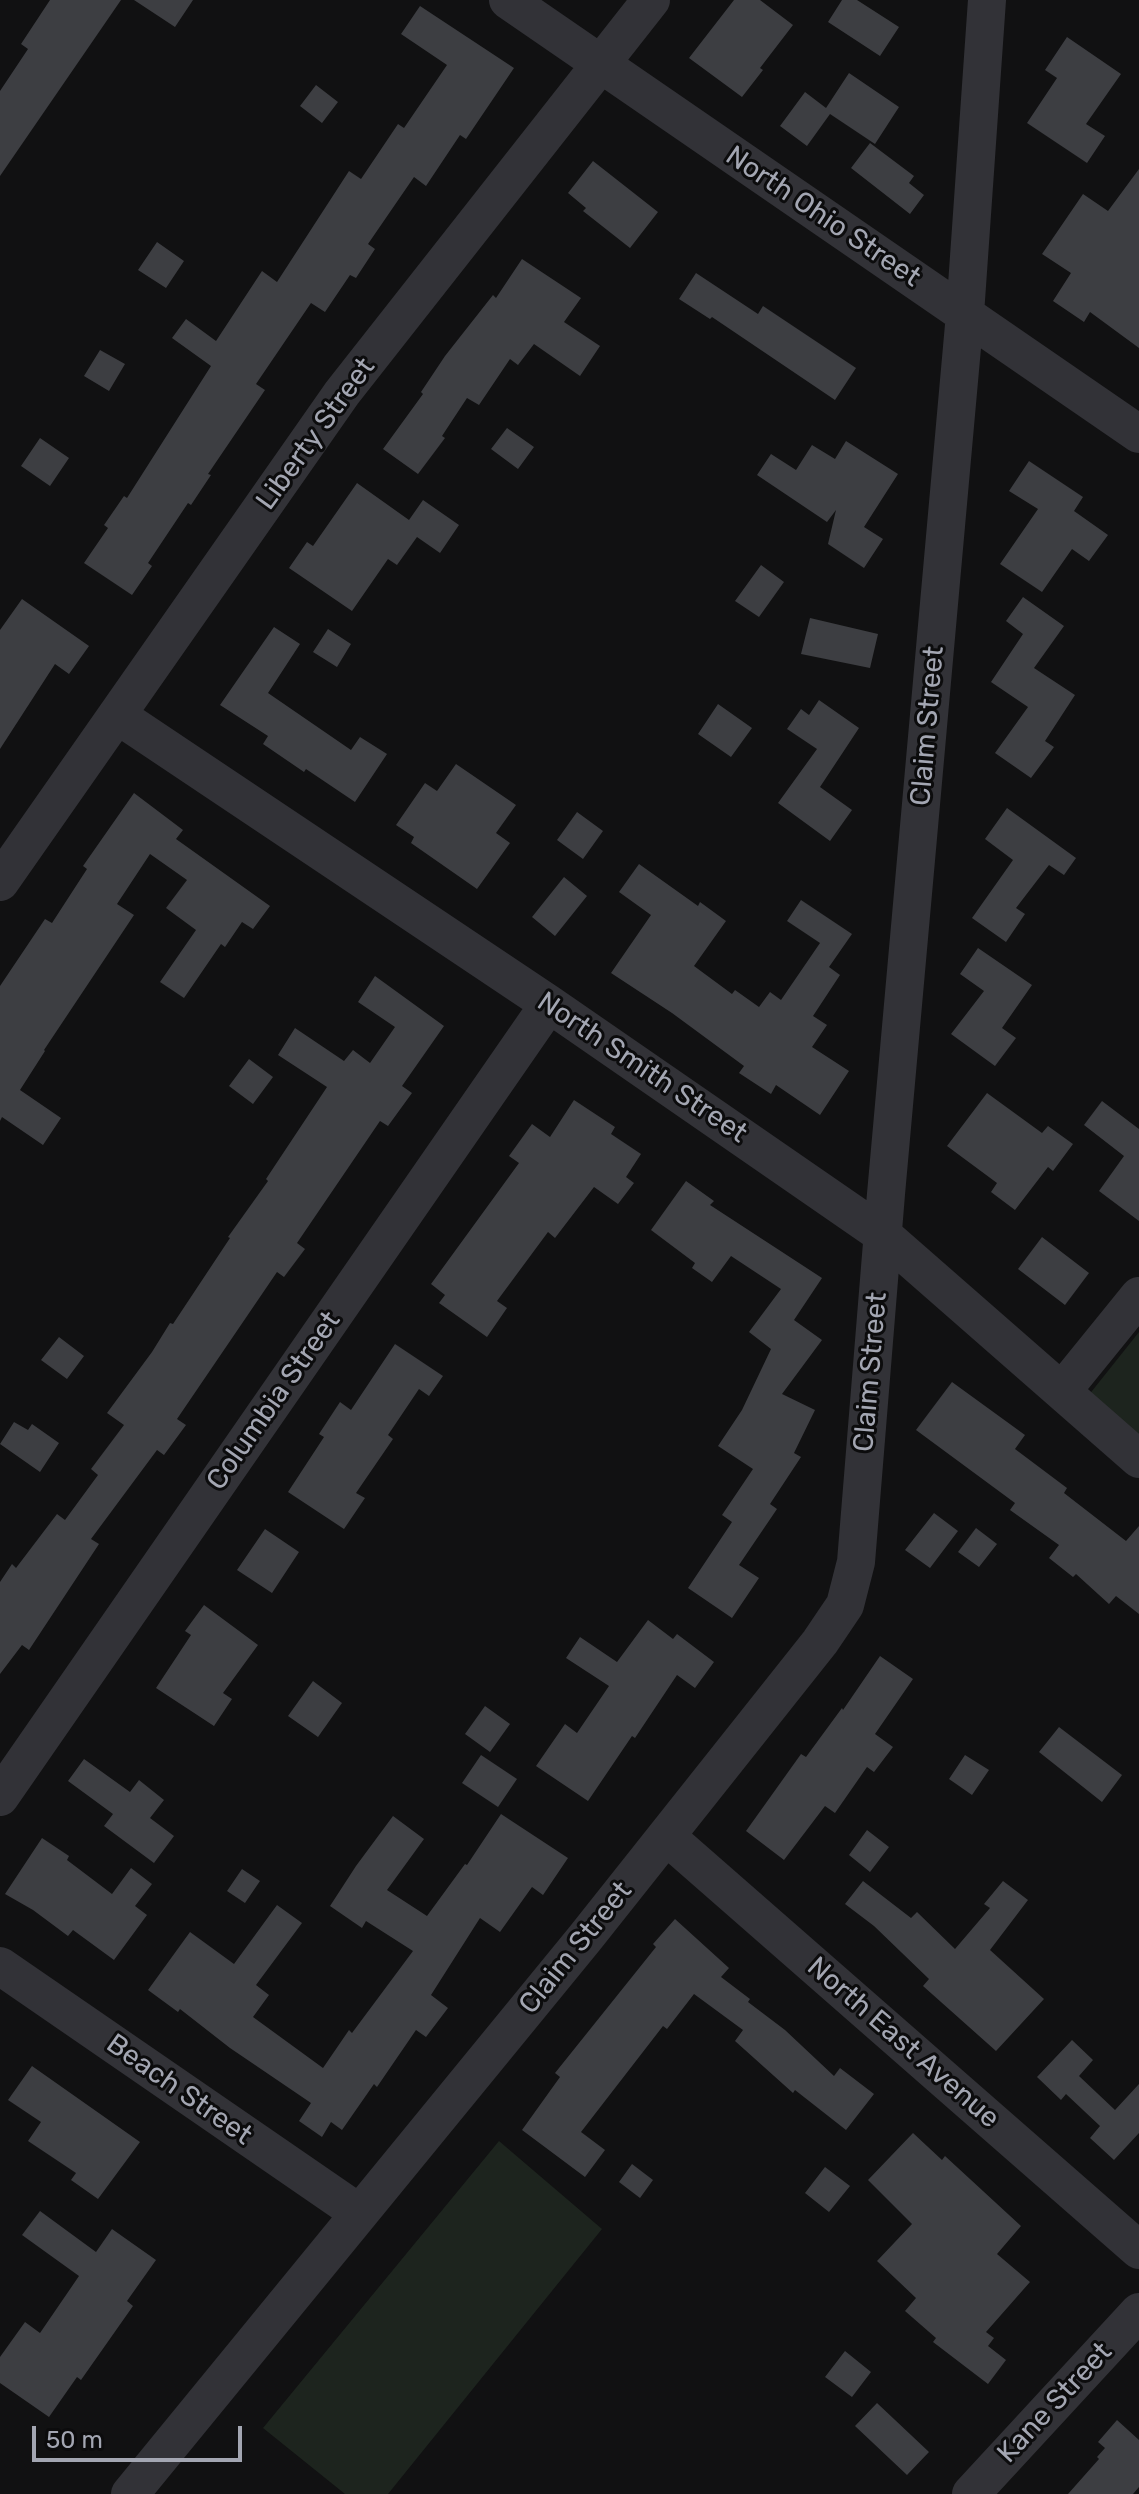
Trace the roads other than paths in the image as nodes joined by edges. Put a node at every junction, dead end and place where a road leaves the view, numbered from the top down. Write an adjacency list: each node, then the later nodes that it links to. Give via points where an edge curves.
1 (508, 0): 4 (street, North Ohio Street)
2 (651, 0): 4 (street, Liberty Street)
3 (987, 0): 5 (street, Claim Street)
4 (600, 63): 5 (street, North Ohio Street); 7 (street, Liberty Street, via 342,393)
5 (965, 314): 6 (street, North Ohio Street); 10 (street, Claim Street)
6 (1139, 434)
7 (117, 715): 8 (street, Liberty Street); 9 (street, North Smith Street)
8 (0, 882)
9 (549, 1004): 10 (street, North Smith Street); 14 (street, Columbia Street)
10 (882, 1234): 12 (street, North Smith Street); 15 (street, Claim Street, via 856,1562 845,1605)
11 (1139, 1296): 12 (street)
12 (1062, 1391): 13 (street, North Smith Street)
13 (1139, 1459)
14 (0, 1797)
15 (666, 1836): 17 (street, Claim Street); 18 (street, North East Avenue)
16 (0, 1966): 17 (street, Beach Street)
17 (359, 2213): 20 (street, Claim Street)
18 (1139, 2250)
19 (1139, 2312): 21 (street, Kane Street)
20 (130, 2494)
21 (971, 2494)

